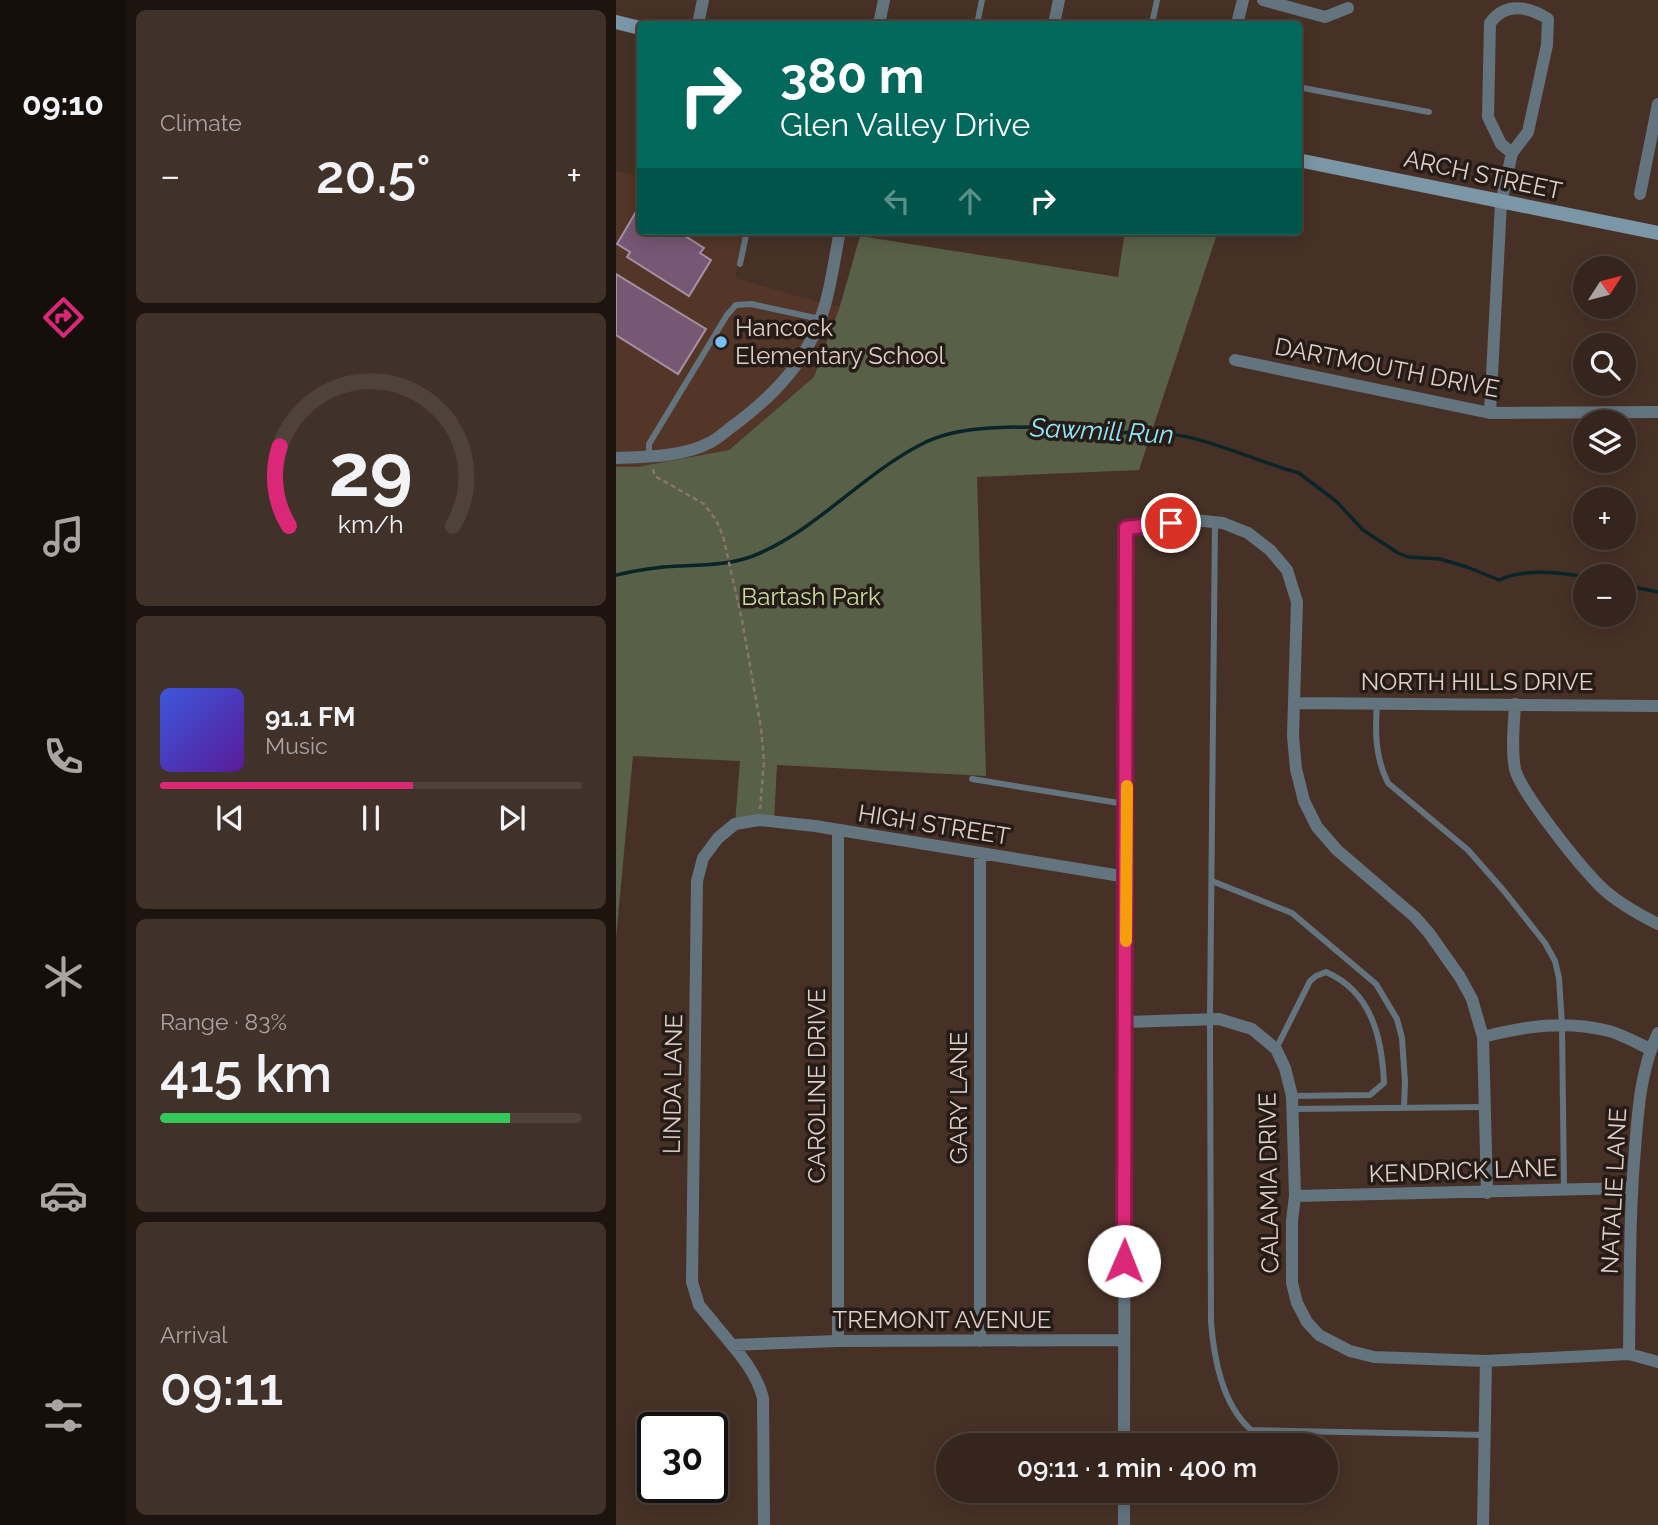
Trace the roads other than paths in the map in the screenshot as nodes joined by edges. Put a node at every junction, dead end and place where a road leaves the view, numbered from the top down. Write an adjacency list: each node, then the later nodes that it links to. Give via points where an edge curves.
1 (703, 0): 9 (street)
2 (884, 0): 10 (street)
3 (982, 0): 11 (lane)
4 (1059, 0): 12 (street)
5 (1157, 0): 13 (lane)
6 (1243, 0): 14 (street)
7 (1263, 0): 8 (street, via 1325,17)
8 (1348, 8)
9 (699, 21)
10 (880, 21)
11 (978, 21)
12 (1055, 21)
13 (1153, 21)
14 (1238, 21)
15 (616, 22): 16 (street)
16 (637, 27)
17 (1302, 88): 19 (lane)
18 (1658, 104): 20 (street)
19 (1429, 112)
20 (1654, 148): 23 (street)
21 (1512, 153): 21 (street, via 1528,132 1547,45 1548,19 1535,10 1513,7 1497,13 1490,23 1488,117 1500,145); 24 (street)
22 (1302, 161): 24 (street, ARCH STREET)
23 (1640, 194)
24 (1502, 203): 25 (street, ARCH STREET); 32 (street)
25 (1658, 233)
26 (746, 235): 28 (lane)
27 (839, 235): 29 (street)
28 (740, 264)
29 (820, 318): 33 (street, via 791,374 747,415 710,442); 33 (lane, via 736,305 649,444)
30 (1236, 360): 32 (street, DARTMOUTH DRIVE)
31 (1658, 412): 32 (street, DARTMOUTH DRIVE)
32 (1490, 413)
33 (649, 457): 34 (street)
34 (616, 458)
35 (1215, 523): 36 (street, via 1248,533 1287,570 1297,602); 41 (street, via 1194,520 1126,528); 46 (lane)
36 (1295, 703): 37 (street, NORTH HILLS DRIVE); 52 (street, via 1296,769 1317,827 1429,933 1472,999)
37 (1377, 703): 38 (street, NORTH HILLS DRIVE); 50 (lane, via 1377,750 1388,783 1468,850 1545,943 1559,978)
38 (1515, 704): 39 (street, NORTH HILLS DRIVE); 47 (street, via 1515,770 1534,804 1601,887)
39 (1658, 706)
40 (972, 779): 41 (lane)
41 (1127, 804): 45 (street)
42 (735, 824): 43 (street, HIGH STREET, via 759,820); 65 (street, LINDA LANE, via 703,858 696,881 692,1282 699,1305)
43 (838, 831): 44 (street, HIGH STREET); 62 (street, CAROLINE DRIVE)
44 (980, 854): 45 (street, HIGH STREET); 64 (street, GARY LANE)
45 (1127, 877): 49 (street)
46 (1212, 881): 48 (lane); 57 (lane, via 1292,913 1376,984 1397,1019 1402,1038)
47 (1658, 924)
48 (1210, 1018): 49 (street); 53 (street, via 1252,1029); 70 (lane, via 1211,1322 1219,1371 1238,1419 1251,1430)
49 (1126, 1022): 63 (street)
50 (1562, 1025): 52 (street, via 1512,1029); 54 (street, via 1612,1032); 59 (lane)
51 (1658, 1033): 54 (street, NATALIE LANE)
52 (1483, 1037): 56 (street)
53 (1276, 1049): 55 (street, CALAMIA DRIVE); 55 (lane, via 1310,981 1326,972 1367,1007 1381,1043 1384,1083 1370,1095)
54 (1650, 1049): 58 (street, NATALIE LANE, via 1638,1106)
55 (1292, 1102): 57 (lane); 61 (street, CALAMIA DRIVE)
56 (1485, 1107): 57 (lane); 60 (street)
57 (1404, 1108)
58 (1632, 1188): 59 (street, KENDRICK LANE); 66 (street, NATALIE LANE)
59 (1564, 1189): 60 (street, KENDRICK LANE)
60 (1487, 1193): 61 (street, KENDRICK LANE)
61 (1295, 1196): 67 (street, CALAMIA DRIVE, via 1292,1283 1297,1303 1319,1335 1374,1357)
62 (838, 1340): 64 (street, TREMONT AVENUE); 65 (street, TREMONT AVENUE)
63 (1123, 1340): 64 (street, TREMONT AVENUE); 69 (street)
64 (980, 1341)
65 (732, 1345): 72 (street, LINDA LANE, via 753,1373 763,1398)
66 (1629, 1354): 67 (street, CALAMIA DRIVE); 68 (street, CALAMIA DRIVE)
67 (1486, 1361): 70 (street)
68 (1658, 1362)
69 (1124, 1433)
70 (1485, 1435): 74 (street)
71 (1124, 1503): 73 (street)
72 (764, 1525)
73 (1124, 1525)
74 (1483, 1525)

